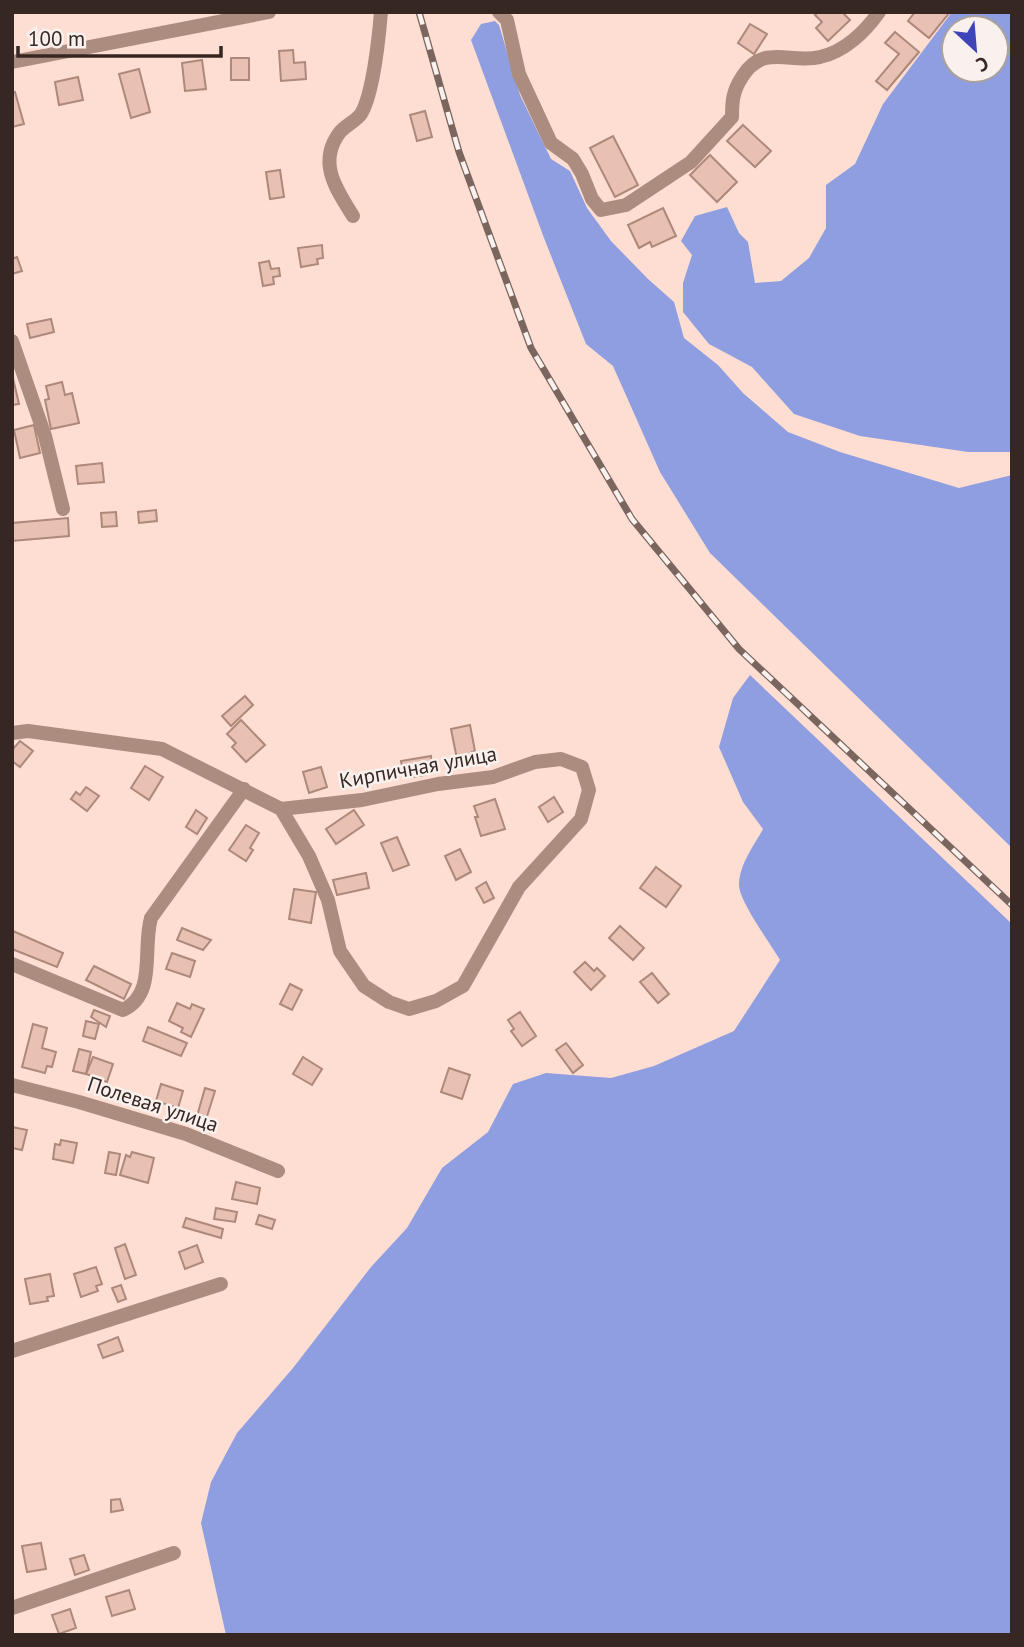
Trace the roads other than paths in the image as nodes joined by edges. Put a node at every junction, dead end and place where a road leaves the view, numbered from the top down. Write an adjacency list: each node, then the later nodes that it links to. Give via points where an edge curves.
1 (269, 12): 5 (street)
2 (381, 12): 6 (street, via 368,97 360,116 341,131 329,153 333,184)
3 (879, 12): 4 (street, via 845,47 820,58 756,60 732,93 732,117 691,162 626,205 601,210 573,159 551,143 519,74)
4 (504, 15)
5 (12, 62)
6 (354, 216)
7 (12, 341): 8 (street, via 45,436)
8 (63, 509)
9 (12, 733): 10 (street, via 28,731 162,748)
10 (244, 789): 11 (street); 12 (street, via 151,918 145,986 133,1005 123,1010)
11 (281, 809): 11 (street, Кирпичная улица, via 328,900 340,951 364,985 409,1009 463,986 519,887 581,819 589,790 582,767 561,759 535,762 493,777)
12 (12, 964)
13 (12, 1085): 14 (street, Полевая улица, via 186,1134)
14 (278, 1171)
15 (220, 1284): 16 (street)
16 (12, 1350)
17 (174, 1553): 18 (street)
18 (12, 1608)

